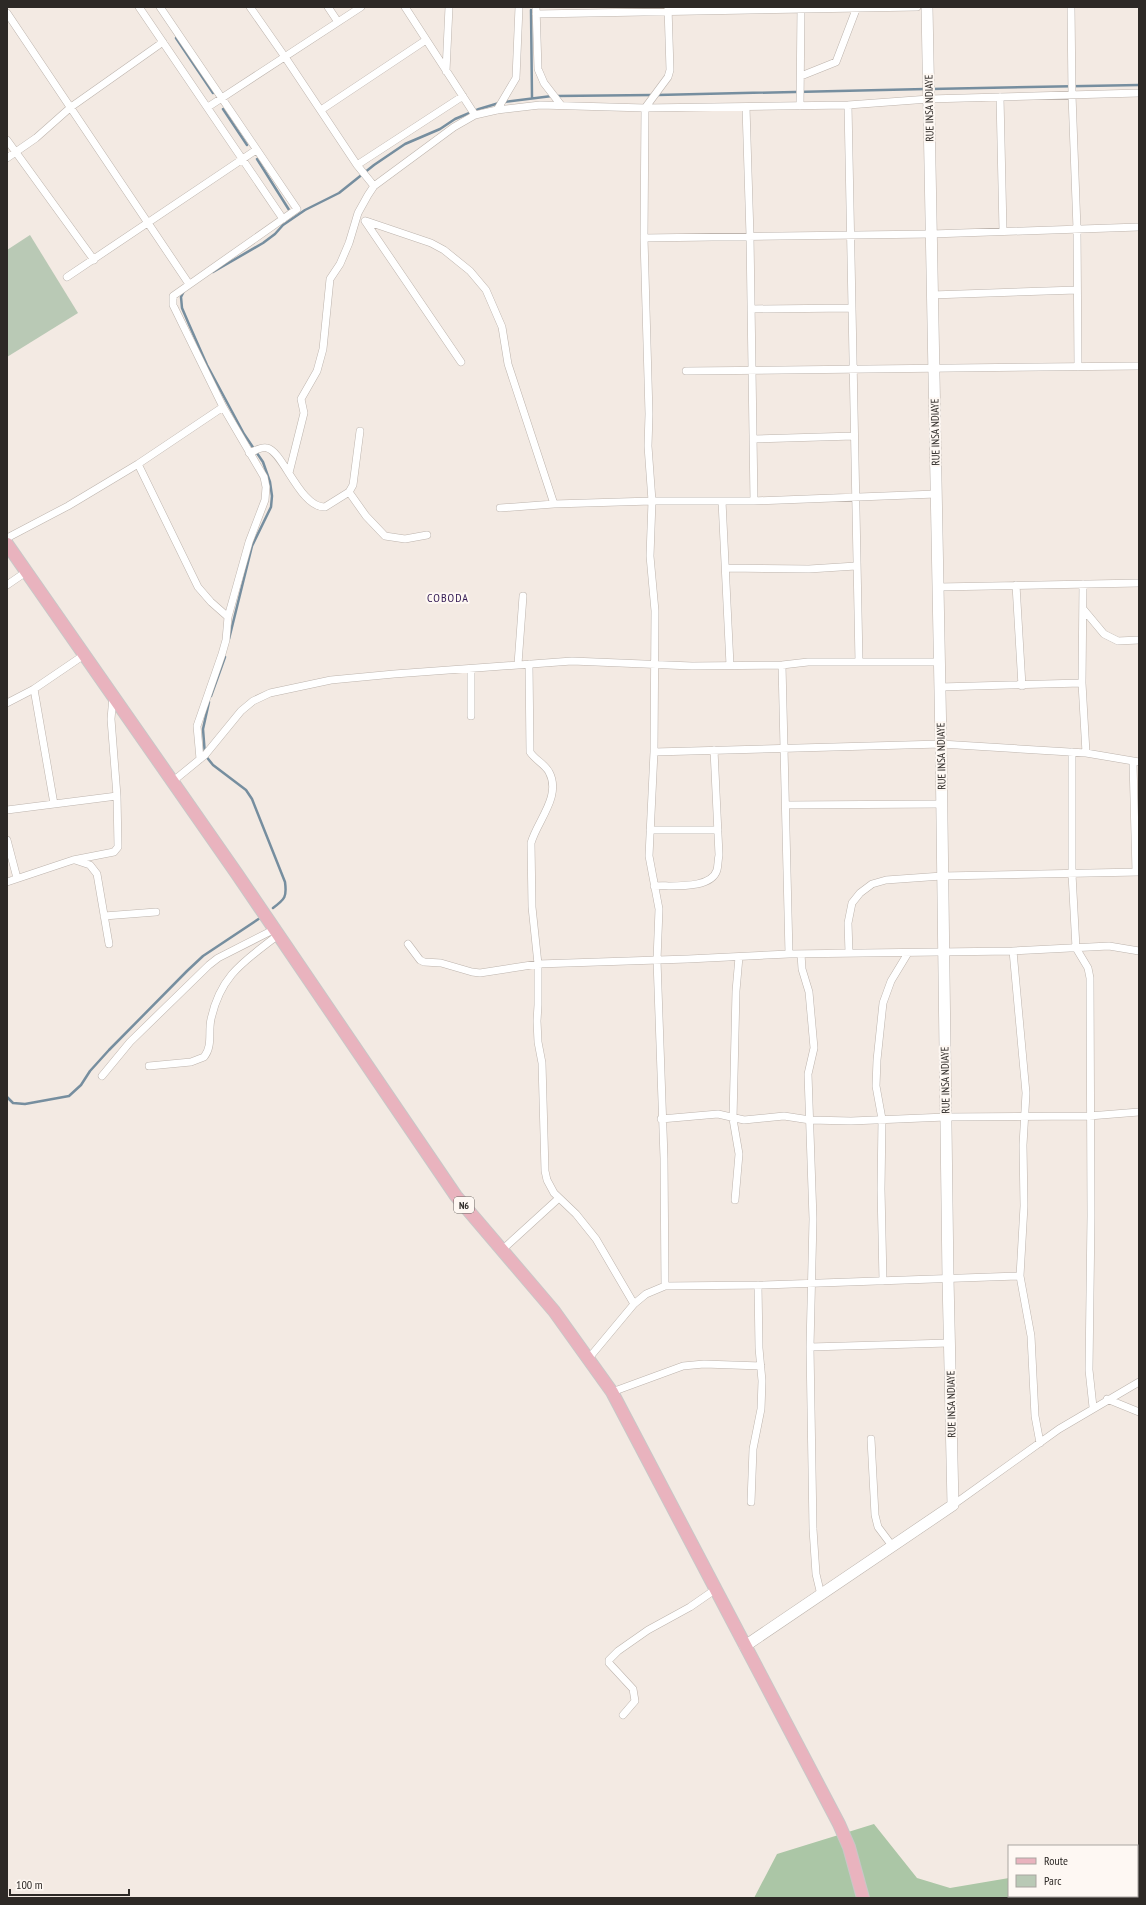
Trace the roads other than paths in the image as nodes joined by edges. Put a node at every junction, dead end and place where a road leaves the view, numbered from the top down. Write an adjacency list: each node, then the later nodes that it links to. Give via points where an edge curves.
1 (139, 7): 20 (street)
2 (160, 7): 27 (street)
3 (250, 7): 21 (street)
4 (328, 7): 18 (street)
5 (361, 7): 18 (street)
6 (405, 7): 19 (street)
7 (449, 7): 22 (street)
8 (518, 7): 38 (street, via 518,69 516,78)
9 (857, 7): 10 (street); 13 (street); 23 (street, via 836,62)
10 (917, 7)
11 (928, 7): 29 (main road, RUE INSA NDIAYE)
12 (1071, 7): 25 (street)
13 (801, 8): 16 (street); 23 (street)
14 (536, 10): 15 (street); 30 (street, via 538,69 544,83)
15 (600, 10): 16 (street)
16 (668, 10): 36 (street, via 670,70 668,77)
17 (7, 13): 33 (street)
18 (338, 22): 21 (street)
19 (426, 40): 22 (street); 37 (street)
20 (163, 42): 33 (street); 34 (street)
21 (285, 57): 27 (street); 37 (street)
22 (446, 71): 26 (street)
23 (801, 76): 32 (street)
24 (1139, 93): 25 (street)
25 (1072, 95): 28 (street); 52 (street)
26 (463, 96): 39 (street); 45 (street)
27 (222, 97): 34 (street); 41 (street)
28 (1000, 97): 29 (street); 53 (street)
29 (929, 99): 31 (street); 54 (main road, RUE INSA NDIAYE)
30 (561, 105): 36 (street); 38 (street)
31 (848, 105): 32 (street); 55 (street)
32 (800, 106): 35 (street)
33 (71, 107): 42 (street, via 60,119); 50 (street)
34 (208, 107): 44 (street)
35 (746, 107): 36 (street); 56 (street)
36 (645, 108): 57 (street)
37 (321, 110): 45 (street)
38 (496, 110): 39 (street)
39 (475, 115): 46 (street, via 454,127)
40 (7, 140): 42 (street)
41 (256, 150): 44 (street); 48 (street, via 297,208)
42 (15, 153): 43 (street); 58 (street)
43 (7, 158)
44 (243, 159): 48 (street); 50 (street)
45 (356, 165): 46 (street)
46 (374, 186): 47 (street)
47 (358, 213): 49 (street); 78 (street, via 349,243 329,285 324,349 317,371 301,399 304,413)
48 (283, 219): 60 (street, via 211,271)
49 (366, 221): 65 (street); 85 (street, via 431,243 444,250 470,271 486,290 502,326 508,364)
50 (149, 223): 58 (street); 60 (street)
51 (1139, 227): 52 (street)
52 (1077, 229): 53 (street); 61 (street)
53 (1003, 232): 54 (street)
54 (932, 234): 55 (street); 62 (main road, RUE INSA NDIAYE)
55 (850, 235): 56 (street); 63 (street)
56 (750, 236): 57 (street); 64 (street)
57 (644, 238): 83 (street, via 648,446)
58 (94, 260): 59 (street)
59 (67, 277)
60 (188, 284): 72 (street, via 173,296 173,304)
61 (1077, 290): 62 (street); 66 (street)
62 (932, 294): 68 (main road, RUE INSA NDIAYE)
63 (851, 308): 64 (street); 69 (street)
64 (751, 309): 70 (street)
65 (462, 362)
66 (1078, 366): 67 (street); 68 (street)
67 (1139, 366)
68 (934, 368): 69 (street); 80 (main road, RUE INSA NDIAYE)
69 (852, 369): 70 (street); 74 (street)
70 (752, 370): 71 (street); 75 (street)
71 (686, 371)
72 (223, 407): 76 (street); 77 (street)
73 (360, 431): 79 (street, via 355,476)
74 (854, 436): 75 (street); 81 (street)
75 (753, 439): 82 (street)
76 (249, 453): 78 (street, via 263,447 272,450); 100 (street, via 264,477 265,500 249,542)
77 (138, 464): 88 (street, via 68,506); 100 (street, via 198,587)
78 (289, 473): 79 (street, via 302,492 322,507)
79 (349, 492): 87 (street, via 366,516 385,536 405,539)
80 (936, 494): 81 (street); 97 (main road, RUE INSA NDIAYE)
81 (855, 497): 82 (street); 90 (street)
82 (754, 500): 84 (street)
83 (652, 501): 84 (street); 85 (street); 108 (street, via 650,556 655,611)
84 (722, 501): 91 (street)
85 (554, 504): 86 (street)
86 (500, 508)
87 (427, 535)
88 (7, 538)
89 (7, 544): 92 (main road, N6)
90 (856, 566): 91 (street); 103 (street)
91 (726, 568): 109 (street)
92 (26, 572): 95 (street); 102 (main road, N6)
93 (1139, 583): 94 (street)
94 (1083, 584): 96 (street); 99 (street)
95 (7, 585)
96 (1016, 585): 97 (street); 112 (street)
97 (938, 587): 104 (main road, RUE INSA NDIAYE)
98 (523, 596): 105 (street)
99 (1084, 610): 101 (street, via 1104,634 1118,641); 111 (street)
100 (228, 617): 124 (street, via 226,640 197,726)
101 (1139, 640)
102 (84, 655): 114 (street); 115 (main road, N6)
103 (859, 662): 104 (street); 107 (street)
104 (939, 662): 113 (main road, RUE INSA NDIAYE)
105 (518, 664): 106 (street); 110 (street)
106 (529, 664): 108 (street, via 587,660); 157 (street, via 530,752 533,758 549,770 553,780 553,790 545,816 531,843 532,907)
107 (782, 664): 109 (street); 119 (street)
108 (654, 665): 109 (street); 121 (street)
109 (730, 665)
110 (471, 669): 117 (street); 124 (street, via 331,680 270,692 241,711)
111 (1082, 683): 112 (street); 123 (street)
112 (1022, 686): 113 (street)
113 (940, 687): 118 (main road, RUE INSA NDIAYE)
114 (34, 689): 116 (street); 128 (street)
115 (113, 696): 126 (main road, N6); 127 (street, via 111,719)
116 (7, 703)
117 (471, 716)
118 (941, 744): 119 (street); 122 (street); 129 (main road, RUE INSA NDIAYE)
119 (784, 747): 120 (street); 130 (street)
120 (714, 750): 121 (street); 133 (street)
121 (654, 752): 132 (street)
122 (1072, 752): 123 (street); 137 (street)
123 (1086, 753): 125 (street)
124 (200, 759): 126 (street)
125 (1136, 762): 136 (street)
126 (172, 782): 144 (main road, N6)
127 (117, 796): 128 (street); 135 (street, via 116,850)
128 (54, 804): 131 (street)
129 (942, 804): 130 (street); 138 (main road, RUE INSA NDIAYE)
130 (786, 805): 153 (street)
131 (7, 810)
132 (650, 830): 133 (street); 141 (street, via 649,856)
133 (718, 830): 141 (street, via 717,872 710,880 702,884)
134 (7, 840): 139 (street)
135 (73, 860): 139 (street); 143 (street, via 90,865 97,874)
136 (1138, 872): 137 (street)
137 (1072, 874): 138 (street); 147 (street)
138 (942, 876): 150 (main road, RUE INSA NDIAYE); 151 (street, via 886,880 872,884 860,893 849,912)
139 (17, 878): 140 (street)
140 (7, 882)
141 (654, 886): 156 (street, via 659,909)
142 (156, 912): 143 (street)
143 (104, 916): 145 (street)
144 (276, 932): 158 (street, via 237,967 225,983 213,1010 209,1047 204,1057 191,1062); 159 (street, via 218,958 209,965 130,1042); 170 (main road, N6, via 456,1196)
145 (109, 944)
146 (408, 944): 157 (street, via 420,960 448,964 472,972)
147 (1076, 948): 148 (street, via 1109,946); 149 (street); 162 (street, via 1088,968 1090,978)
148 (1139, 950)
149 (1013, 951): 150 (street); 161 (street, via 1023,1057)
150 (943, 952): 152 (street); 163 (main road, RUE INSA NDIAYE)
151 (849, 953): 152 (street); 154 (street)
152 (908, 953): 166 (street, via 891,981 883,1003 876,1086)
153 (788, 954): 154 (street); 155 (street)
154 (801, 954): 167 (street, via 802,969 809,992 814,1048 808,1074)
155 (739, 957): 156 (street); 165 (street)
156 (656, 960): 157 (street); 164 (street)
157 (538, 964): 168 (street, via 537,1021 542,1063 545,1171 547,1180)
158 (149, 1066)
159 (102, 1076)
160 (1139, 1112): 162 (street)
161 (1025, 1115): 162 (street); 163 (street); 171 (street)
162 (1090, 1116): 185 (street, via 1089,1370)
163 (946, 1117): 166 (street); 172 (main road, RUE INSA NDIAYE)
164 (661, 1119): 165 (street, via 718,1114); 176 (street, via 664,1158)
165 (733, 1119): 167 (street, via 784,1116); 169 (street, via 739,1154)
166 (882, 1119): 167 (street); 173 (street, via 880,1189)
167 (810, 1120): 174 (street, via 813,1219)
168 (559, 1198): 170 (street); 177 (street, via 596,1239)
169 (735, 1200)
170 (502, 1250): 180 (main road, N6, via 554,1311)
171 (1020, 1276): 172 (street); 188 (street, via 1031,1336 1035,1416)
172 (948, 1278): 173 (street); 178 (main road, RUE INSA NDIAYE)
173 (883, 1281): 174 (street)
174 (810, 1283): 175 (street); 179 (street)
175 (758, 1285): 176 (street); 181 (street)
176 (665, 1286): 177 (street, via 646,1294)
177 (634, 1304): 180 (street)
178 (949, 1343): 179 (street); 190 (main road, RUE INSA NDIAYE)
179 (810, 1347): 193 (street, via 813,1529 816,1574)
180 (589, 1358): 183 (main road, N6)
181 (761, 1366): 183 (street, via 683,1366); 189 (street, via 761,1409 753,1449)
182 (1139, 1382): 184 (street)
183 (612, 1392): 192 (main road, N6)
184 (1107, 1399): 185 (street); 186 (street)
185 (1093, 1407): 188 (street)
186 (1139, 1412)
187 (871, 1439): 191 (street, via 875,1515 878,1527)
188 (1040, 1443): 190 (street)
189 (751, 1502)
190 (953, 1505): 191 (main road)
191 (893, 1547): 193 (main road)
192 (716, 1590): 194 (main road, N6); 195 (street, via 648,1630 609,1660 635,1693 635,1701)
193 (822, 1595): 194 (main road)
194 (745, 1646): 196 (main road, N6, via 849,1847)
195 (623, 1714)
196 (863, 1898)

